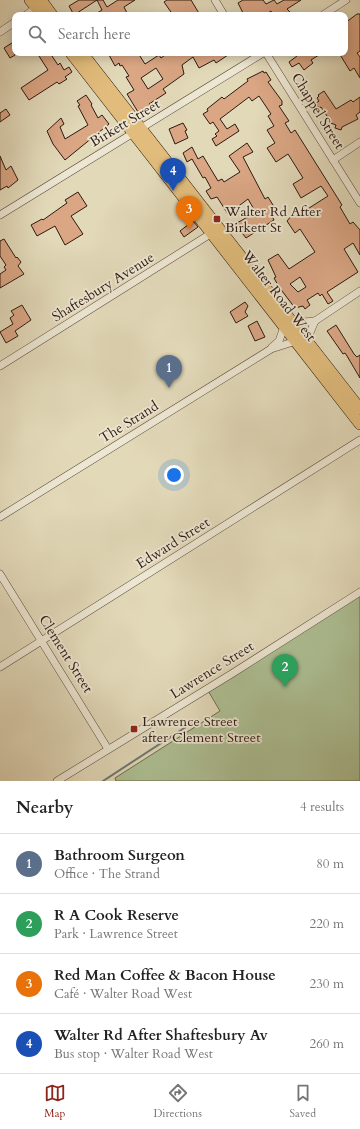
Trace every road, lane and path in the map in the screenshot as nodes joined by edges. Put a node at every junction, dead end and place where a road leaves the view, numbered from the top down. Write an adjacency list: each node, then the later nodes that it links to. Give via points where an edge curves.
1 (215, 0): 6 (street)
2 (346, 0): 7 (street)
3 (38, 5): 4 (street); 5 (main road)
4 (30, 12)
5 (48, 12)
6 (222, 12)
7 (327, 12)
8 (12, 24): 9 (street)
9 (0, 32)
10 (74, 56): 14 (main road, Walter Road West)
11 (84, 56): 14 (main road, Walter Road West)
12 (250, 56): 14 (street, Birkett Street)
13 (268, 56): 16 (street, Chappel Street)
14 (137, 131): 18 (street, Birkett Street); 19 (main road, Walter Road West)
15 (360, 142): 16 (street)
16 (333, 160): 17 (street, Chappel Street)
17 (360, 203)
18 (0, 215)
19 (215, 231): 22 (main road, Walter Road West); 25 (street, Shaftesbury Avenue)
20 (360, 291): 21 (street)
21 (315, 321): 22 (street); 23 (street)
22 (288, 325): 23 (main road, Walter Road West); 24 (street, The Strand)
23 (301, 342): 24 (street, The Strand); 26 (main road, Walter Road West); 27 (main road, Walter Road West)
24 (271, 349): 29 (street, The Strand)
25 (0, 366)
26 (360, 409)
27 (360, 424)
28 (360, 440): 32 (street, Edward Street)
29 (0, 518)
30 (0, 574): 32 (street, Clement Street)
31 (360, 592): 34 (street, Lawrence Street)
32 (42, 640): 33 (street, Edward Street); 34 (street, Clement Street)
33 (0, 667)
34 (108, 749): 35 (street, Lawrence Street)
35 (57, 781)

